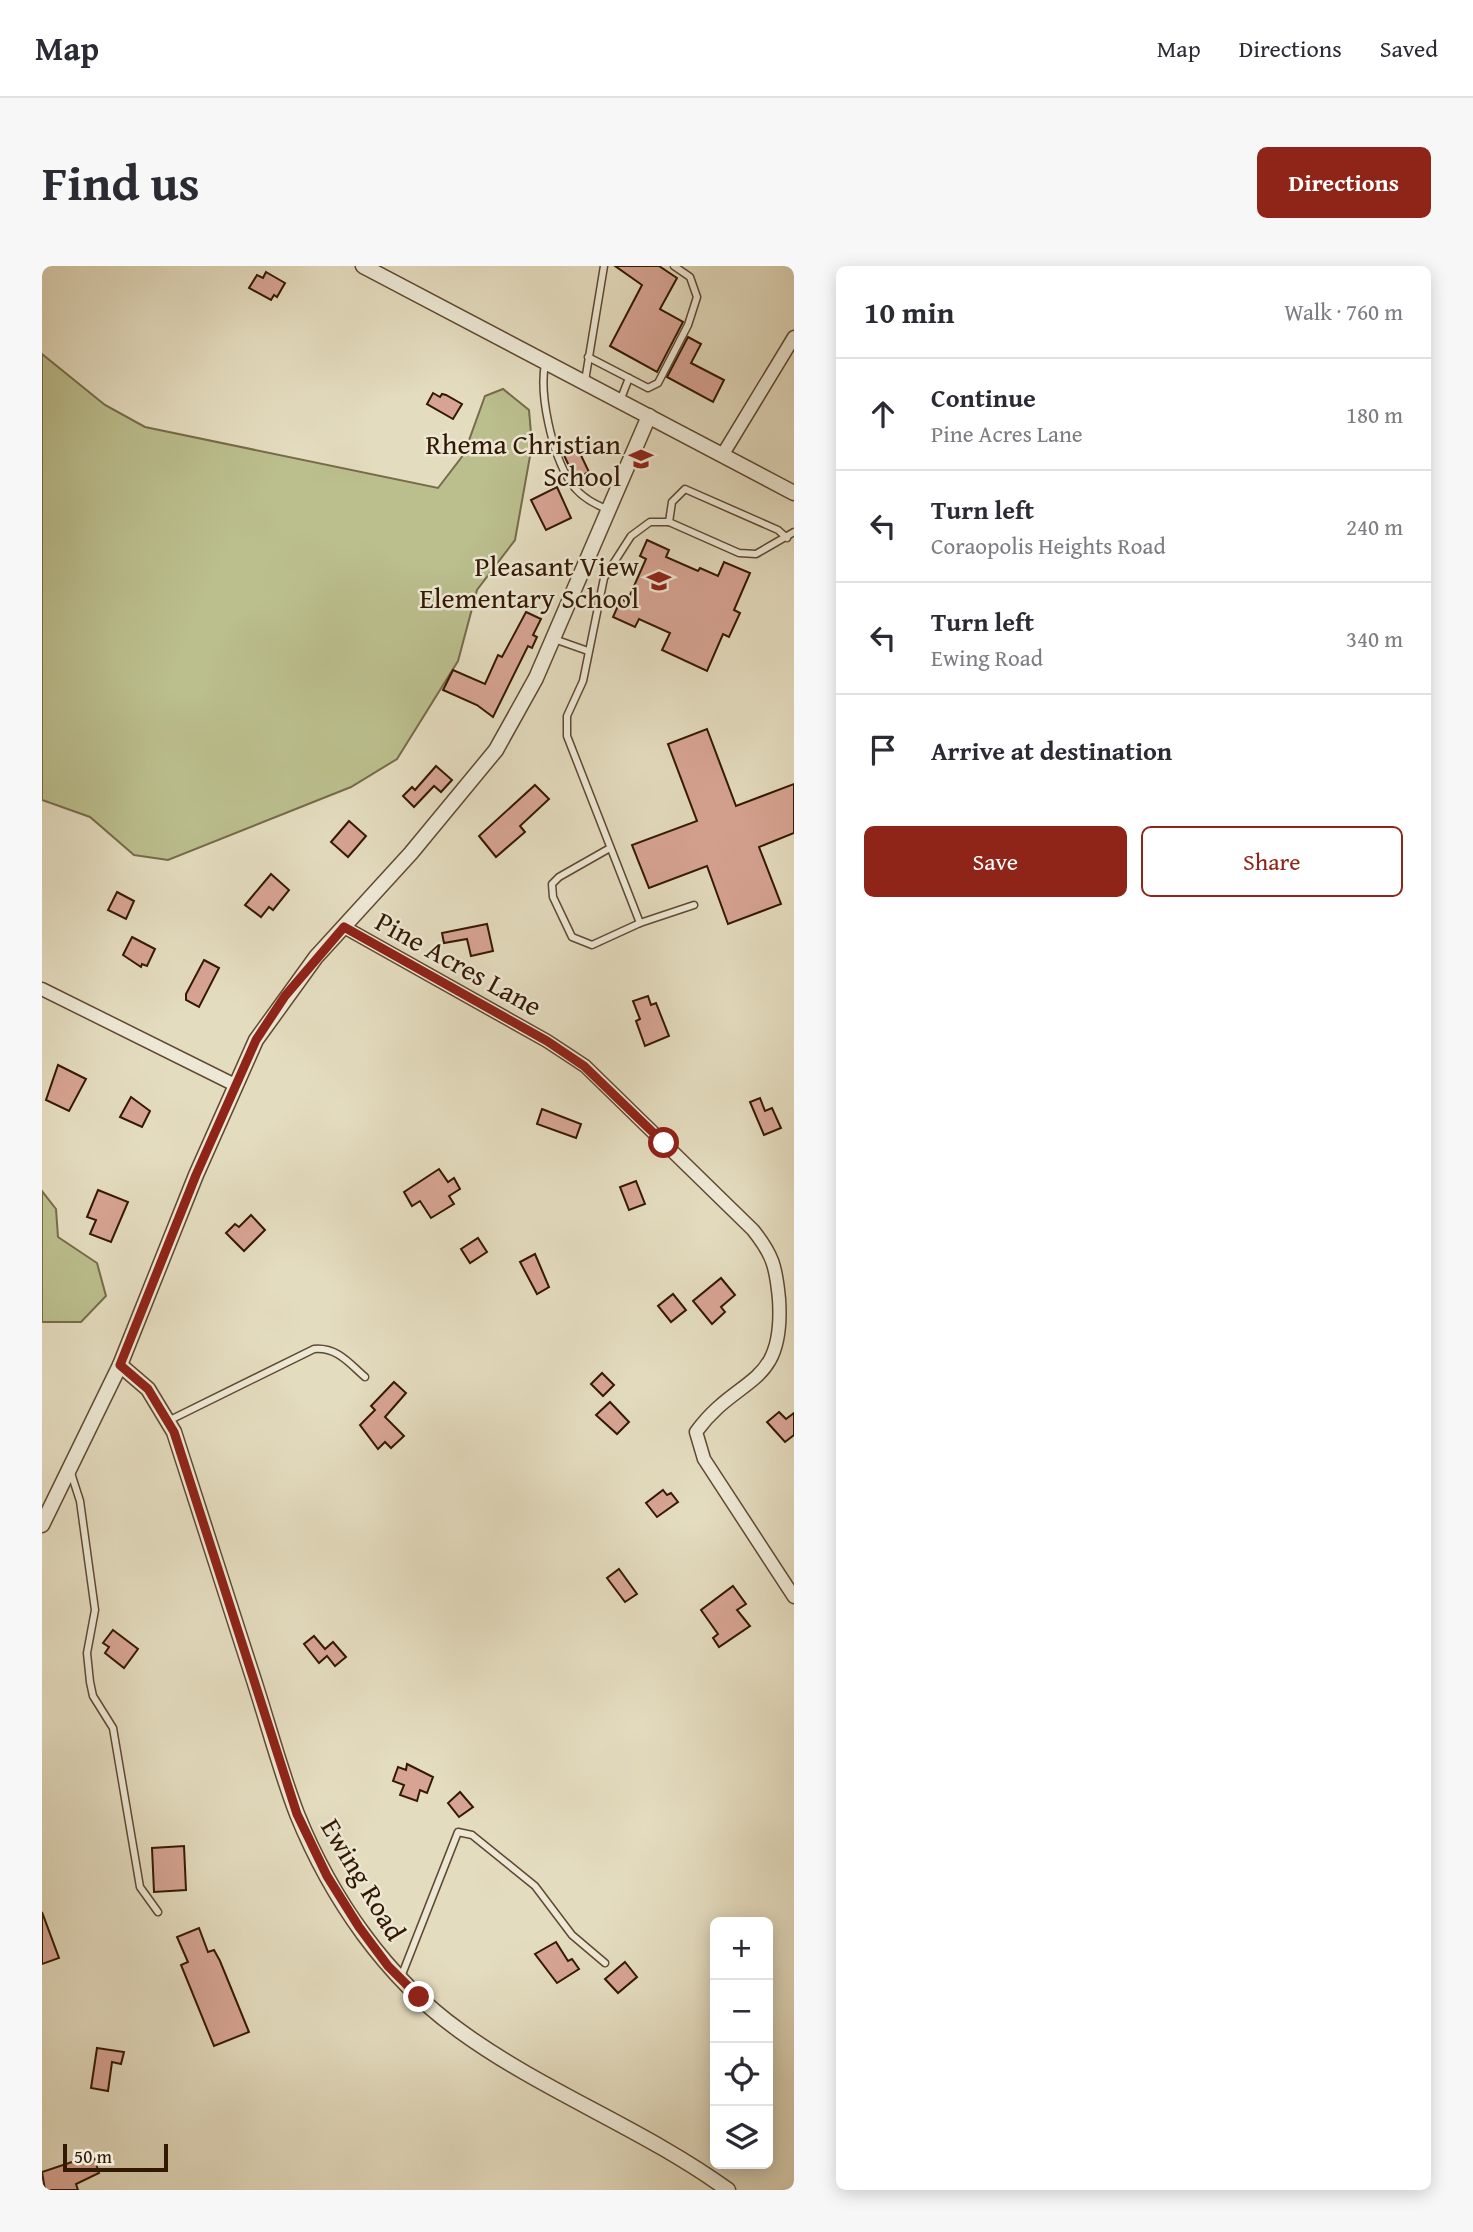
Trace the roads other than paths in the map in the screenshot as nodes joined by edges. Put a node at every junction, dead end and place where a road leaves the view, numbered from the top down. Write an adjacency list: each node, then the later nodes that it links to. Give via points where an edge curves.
1 (363, 266): 6 (street)
2 (604, 266): 5 (lane)
3 (674, 266): 7 (lane, via 690,277 697,297 688,325 658,383 648,388)
4 (794, 337): 11 (street)
5 (588, 358): 7 (lane); 8 (lane)
6 (546, 362): 8 (street); 13 (lane, via 542,382 557,455 576,488 589,502)
7 (629, 378): 9 (lane)
8 (584, 382): 9 (street)
9 (620, 401): 10 (street)
10 (649, 416): 11 (street); 13 (street)
11 (723, 454): 12 (street)
12 (794, 493)
13 (607, 509): 17 (street)
14 (669, 522): 16 (lane, via 740,553 756,554); 16 (lane, via 672,502 685,489); 18 (lane, via 650,522 631,536 604,578)
15 (794, 532): 16 (lane)
16 (787, 538)
17 (552, 638): 18 (lane); 22 (street, via 536,678 496,750)
18 (588, 651): 19 (lane, via 583,681 567,716 566,736)
19 (610, 848): 21 (lane); 21 (lane, via 559,877 552,884 554,897 572,937 592,945)
20 (694, 905): 21 (lane)
21 (639, 923)
22 (344, 927): 24 (street, via 285,996 256,1040); 30 (street, Pine Acres Lane, via 584,1066 753,1230 772,1254 780,1314 775,1353 760,1374 704,1421 696,1441)
23 (42, 989): 24 (street)
24 (235, 1085): 25 (street)
25 (120, 1365): 27 (street, Ewing Road, via 148,1389); 28 (street)
26 (365, 1377): 27 (lane, via 337,1352 314,1349)
27 (169, 1421): 33 (street, Ewing Road, via 297,1814 327,1876 359,1927)
28 (70, 1468): 29 (street); 31 (lane, via 80,1501 95,1610 87,1653 90,1682 93,1696 113,1728 140,1887)
29 (42, 1525)
30 (794, 1597)
31 (158, 1912)
32 (605, 1963): 33 (lane, via 572,1935 535,1886 472,1835 458,1832)
33 (400, 1978): 34 (street, Ewing Road, via 460,2031)
34 (728, 2190)

